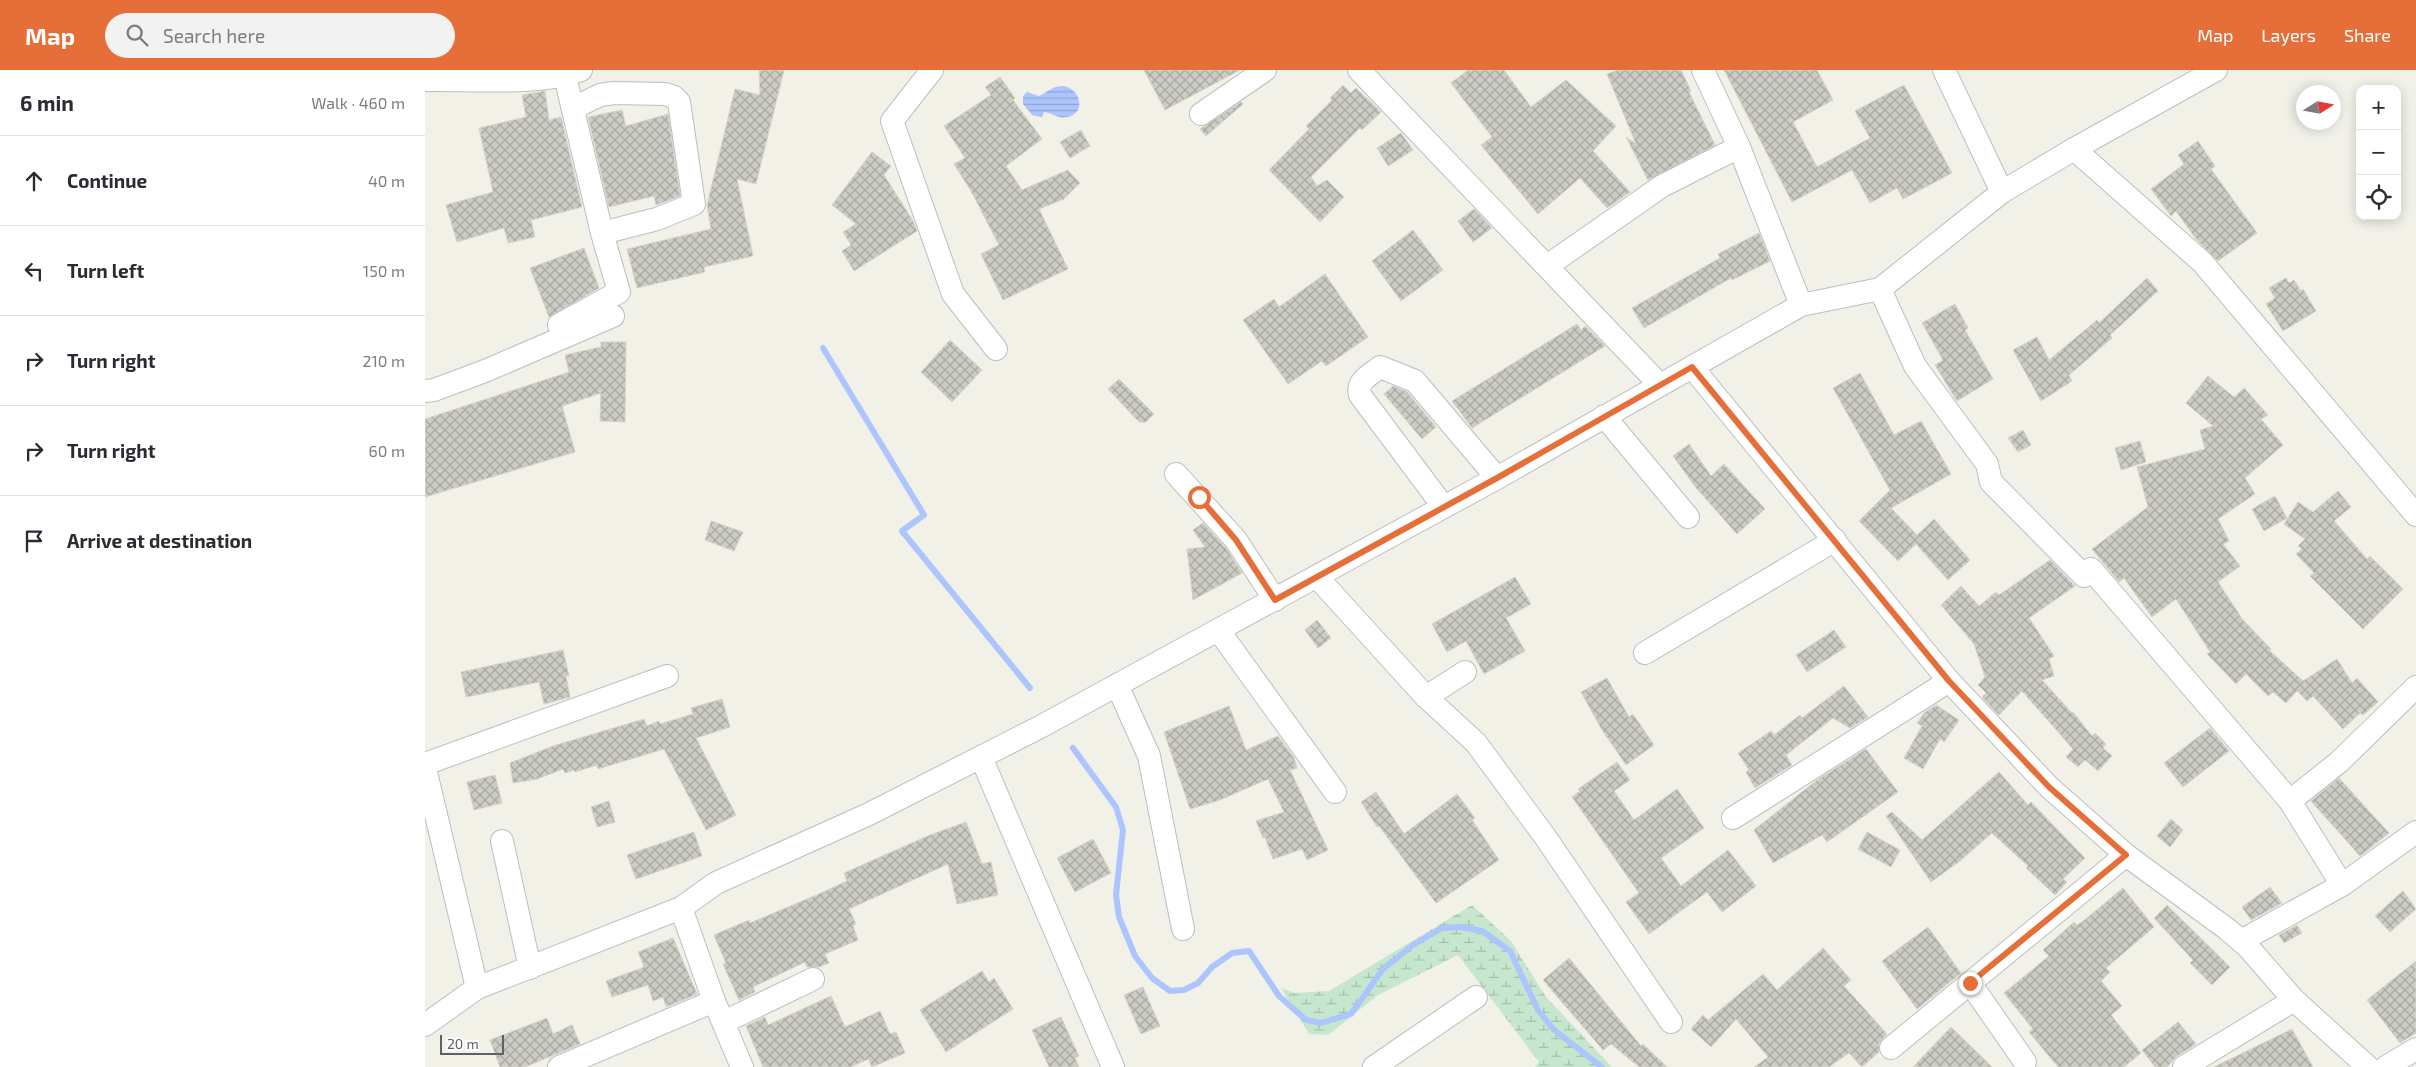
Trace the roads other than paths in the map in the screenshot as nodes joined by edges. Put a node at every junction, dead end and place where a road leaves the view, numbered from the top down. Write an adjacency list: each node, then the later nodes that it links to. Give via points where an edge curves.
1 (932, 70): 21 (street, via 892,121 953,294)
2 (1265, 70): 11 (street)
3 (1359, 70): 16 (street)
4 (1703, 70): 12 (street)
5 (1944, 70): 14 (street)
6 (2216, 70): 13 (street)
7 (573, 73): 8 (street, via 545,79); 10 (street)
8 (457, 75): 9 (street)
9 (425, 80)
10 (574, 108): 15 (street); 15 (street, via 600,95 615,93 665,94 679,102 694,204 657,219)
11 (1201, 114)
12 (1739, 147): 16 (street, via 1662,186); 18 (street)
13 (2074, 149): 14 (street); 29 (street, via 2202,262)
14 (2001, 192): 17 (street)
15 (602, 233): 20 (street, via 619,292)
16 (1547, 266): 23 (street)
17 (1880, 289): 18 (street); 46 (street, via 1915,366 1987,464 1991,482 2084,576 2091,569)
18 (1801, 306): 22 (street)
19 (613, 316): 24 (street, via 485,371)
20 (559, 325)
21 (996, 349)
22 (1692, 367): 23 (street); 31 (street)
23 (1660, 385): 25 (street)
24 (425, 391)
25 (1604, 416): 27 (street); 30 (street)
26 (1176, 474): 33 (street, via 1236,540)
27 (1497, 478): 28 (street); 28 (street, via 1415,381 1380,367 1360,383 1360,396)
28 (1443, 506): 32 (street)
29 (2416, 515)
30 (1688, 517)
31 (1835, 540): 35 (street); 38 (street)
32 (1317, 577): 33 (street); 41 (street)
33 (1275, 600): 34 (street)
34 (1219, 631): 39 (street); 45 (street)
35 (1645, 653)
36 (1465, 672): 41 (street)
37 (667, 676): 43 (street)
38 (1949, 681): 47 (street); 50 (street, via 2049,787)
39 (1117, 685): 42 (street); 53 (street, via 1149,756)
40 (2416, 687): 46 (street, via 2339,762)
41 (1426, 697): 63 (street, via 1476,743 1546,838)
42 (981, 757): 52 (street, via 869,814 715,883); 70 (street)
43 (425, 764)
44 (425, 768): 58 (street)
45 (1335, 792)
46 (2290, 801): 51 (street)
47 (1733, 818)
48 (2416, 832): 51 (street)
49 (502, 841): 55 (street)
50 (2126, 855): 54 (street); 57 (street)
51 (2342, 884): 54 (street)
52 (681, 908): 55 (street); 60 (street)
53 (1183, 929)
54 (2241, 941): 61 (street)
55 (530, 968): 58 (street)
56 (813, 979): 62 (street)
57 (1970, 983): 65 (street); 67 (street)
58 (477, 988): 64 (street)
59 (1475, 997): 71 (street)
60 (714, 1000): 62 (street); 68 (street)
61 (2294, 1000): 72 (street); 73 (street)
62 (723, 1022): 69 (street)
63 (1671, 1022)
64 (425, 1025)
65 (1891, 1048)
66 (2416, 1049): 74 (street)
67 (2025, 1062)
68 (559, 1067)
69 (742, 1067)
70 (1113, 1067)
71 (1374, 1067)
72 (2184, 1067)
73 (2368, 1067)
74 (2386, 1067)

